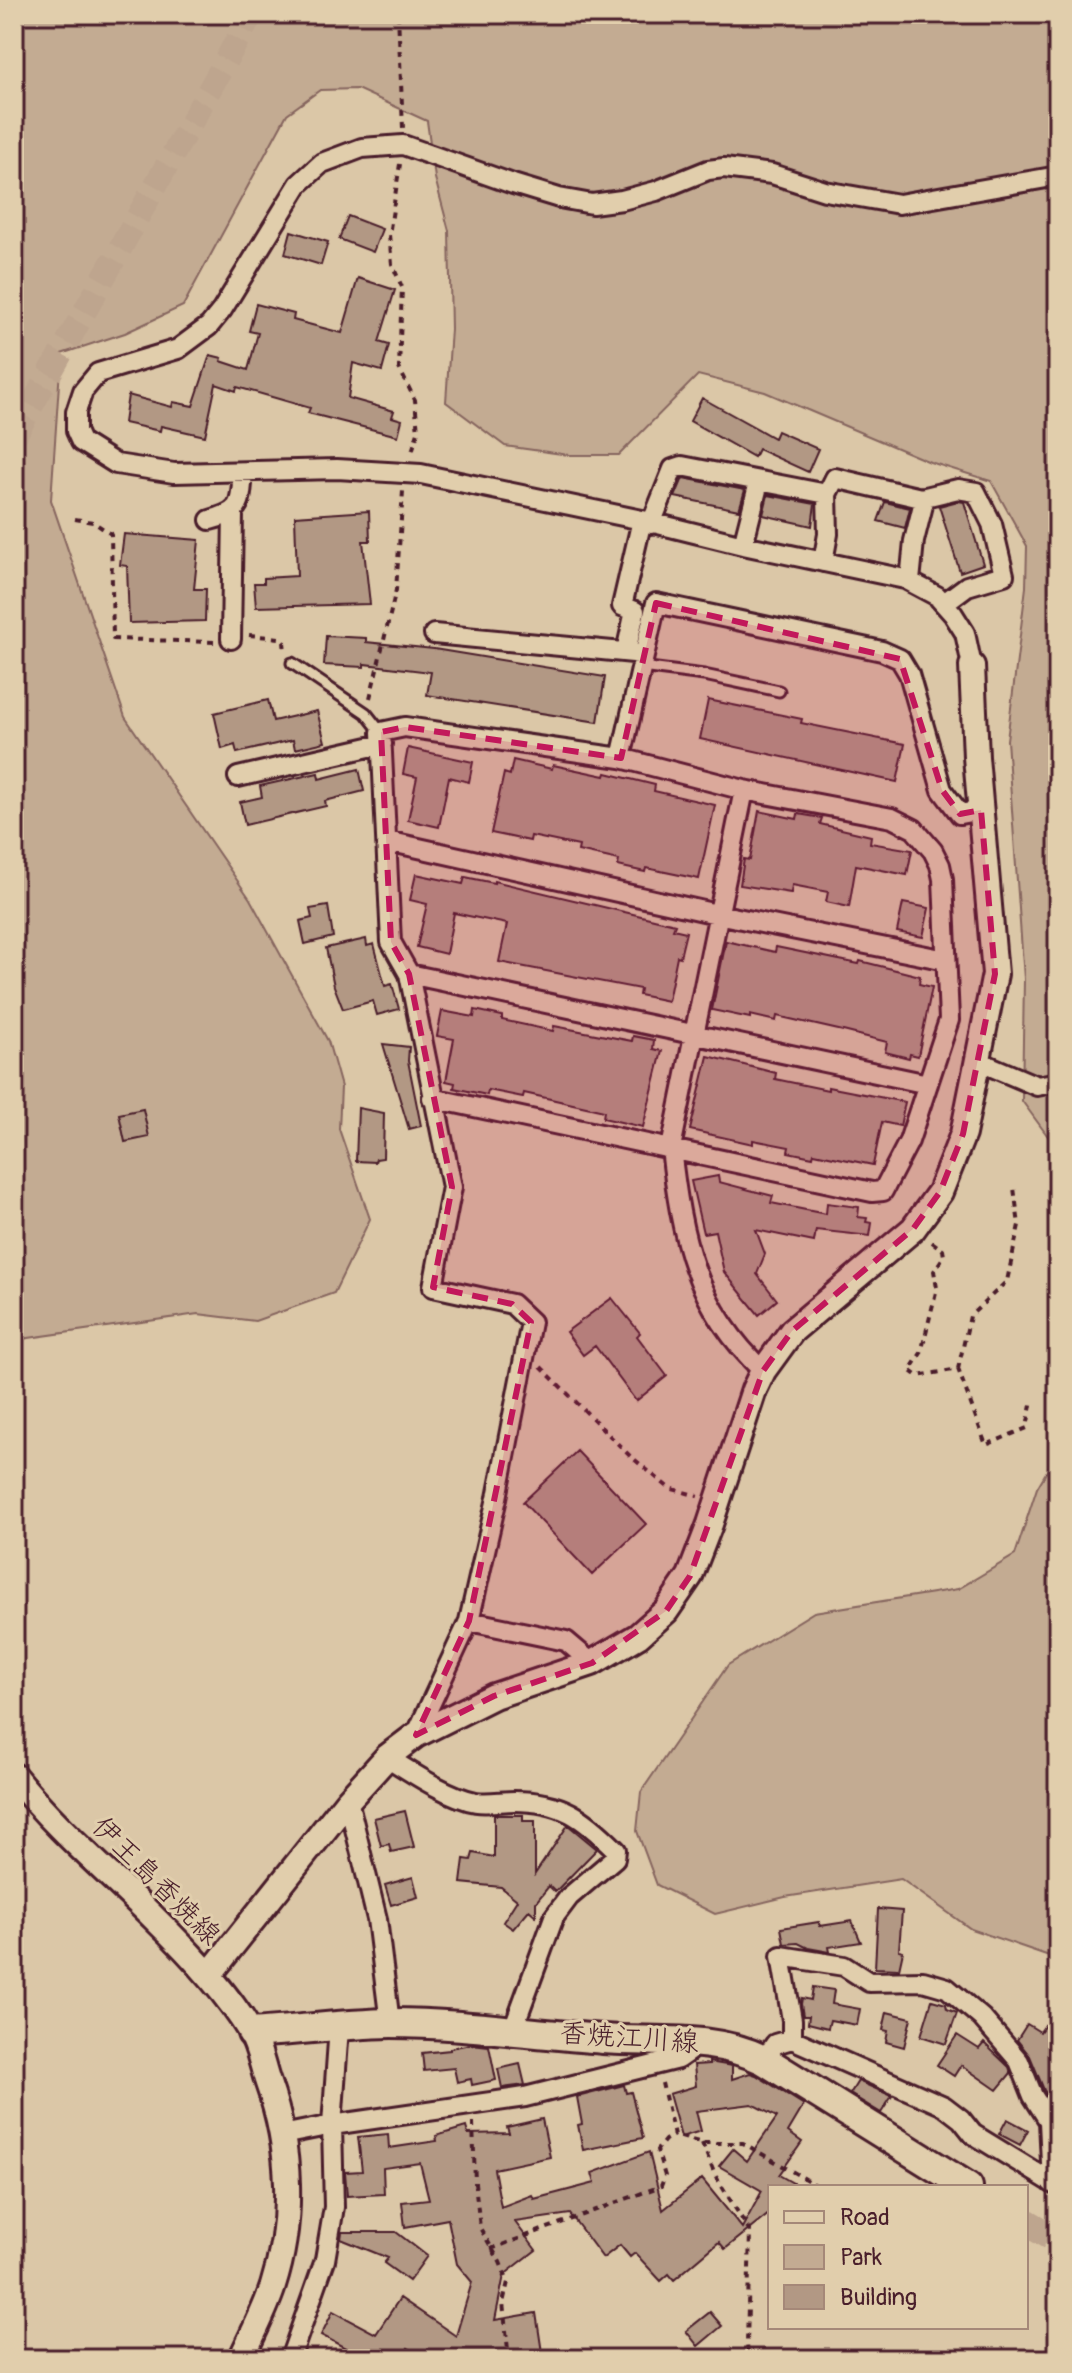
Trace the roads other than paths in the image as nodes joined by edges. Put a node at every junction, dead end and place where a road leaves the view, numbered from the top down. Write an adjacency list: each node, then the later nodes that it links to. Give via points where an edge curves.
1 (1058, 176): 2 (street, via 899,204 724,168 656,191 592,204 513,184 403,145 334,156 299,184 209,326 178,349 98,373 83,391 76,412 81,442 116,464 174,473)
2 (243, 472): 6 (street, via 240,504); 8 (street, via 337,469 421,474)
3 (759, 482): 4 (street); 8 (street, via 682,466 673,469); 9 (street)
4 (827, 494): 5 (street, via 835,478); 10 (street)
5 (925, 497): 11 (street); 12 (street, via 958,489 976,492 992,524 1004,575 967,586)
6 (233, 513): 7 (street); 14 (street)
7 (210, 520)
8 (646, 522): 9 (street); 15 (street, via 622,606 635,611)
9 (743, 545): 10 (street)
10 (823, 562): 11 (street)
11 (910, 581): 12 (street)
12 (944, 603): 17 (street, via 965,633)
13 (434, 634): 15 (street)
14 (231, 635)
15 (637, 658): 18 (lane); 20 (street); 23 (street, via 656,603 882,651 900,659 909,674 942,790 960,814)
16 (292, 663): 19 (lane, via 366,713)
17 (972, 666): 23 (street)
18 (779, 691)
19 (382, 738): 20 (street, via 405,727); 21 (street); 24 (street)
20 (621, 758): 22 (street)
21 (238, 777)
22 (744, 790): 25 (street); 26 (street, via 892,818 914,829 940,865)
23 (981, 810): 29 (street, via 995,974)
24 (387, 841): 25 (street); 27 (street, via 391,942)
25 (717, 914): 26 (street); 28 (street)
26 (946, 960): 31 (street, via 949,1020)
27 (409, 974): 28 (street); 32 (street)
28 (693, 1032): 31 (street); 33 (street)
29 (978, 1061): 30 (street, via 1037,1086); 34 (street, via 963,1134 940,1192 913,1229 792,1331)
30 (1058, 1082)
31 (928, 1084): 33 (street, via 909,1141 883,1191)
32 (432, 1098): 33 (street); 35 (street, via 452,1187 433,1287 512,1304 531,1322)
33 (671, 1148): 34 (street, via 685,1243 702,1289 734,1341)
34 (763, 1371): 36 (street, via 690,1576 666,1611 638,1636)
35 (469, 1621): 36 (street, via 566,1641); 37 (street)
36 (592, 1663): 37 (street, via 494,1696)
37 (416, 1735): 38 (street)
38 (387, 1757): 40 (street); 44 (street, via 476,1802 551,1803 574,1814 616,1850 615,1858 554,1917)
39 (14, 1776): 41 (street, 伊王島香焼線, via 40,1809)
40 (348, 1800): 41 (street); 42 (street, via 377,1919)
41 (209, 1975): 45 (street, 伊王島香焼線)
42 (390, 2023): 43 (main road, 香焼江川線); 44 (main road, 香焼江川線)
43 (339, 2027): 45 (main road, 香焼江川線); 49 (street)
44 (513, 2029): 47 (main road, 香焼江川線)
45 (252, 2033): 50 (street, 伊王島香焼線)
46 (792, 2039): 48 (street, via 775,2044); 51 (street, via 944,2106 973,2134); 51 (street, via 781,1956 844,1966 869,1982 923,1981 947,1988 1019,2061 1049,2121)
47 (695, 2043): 48 (main road, 香焼江川線, via 730,2047); 49 (street, via 678,2059 525,2097)
48 (764, 2060): 52 (main road, 香焼江川線)
49 (332, 2125): 50 (street); 54 (street, via 334,2207 325,2260)
50 (282, 2135): 53 (street, 伊王島香焼線, via 288,2200 285,2235 272,2289)
51 (1055, 2184)
52 (965, 2185)
53 (241, 2359)
54 (290, 2359)

